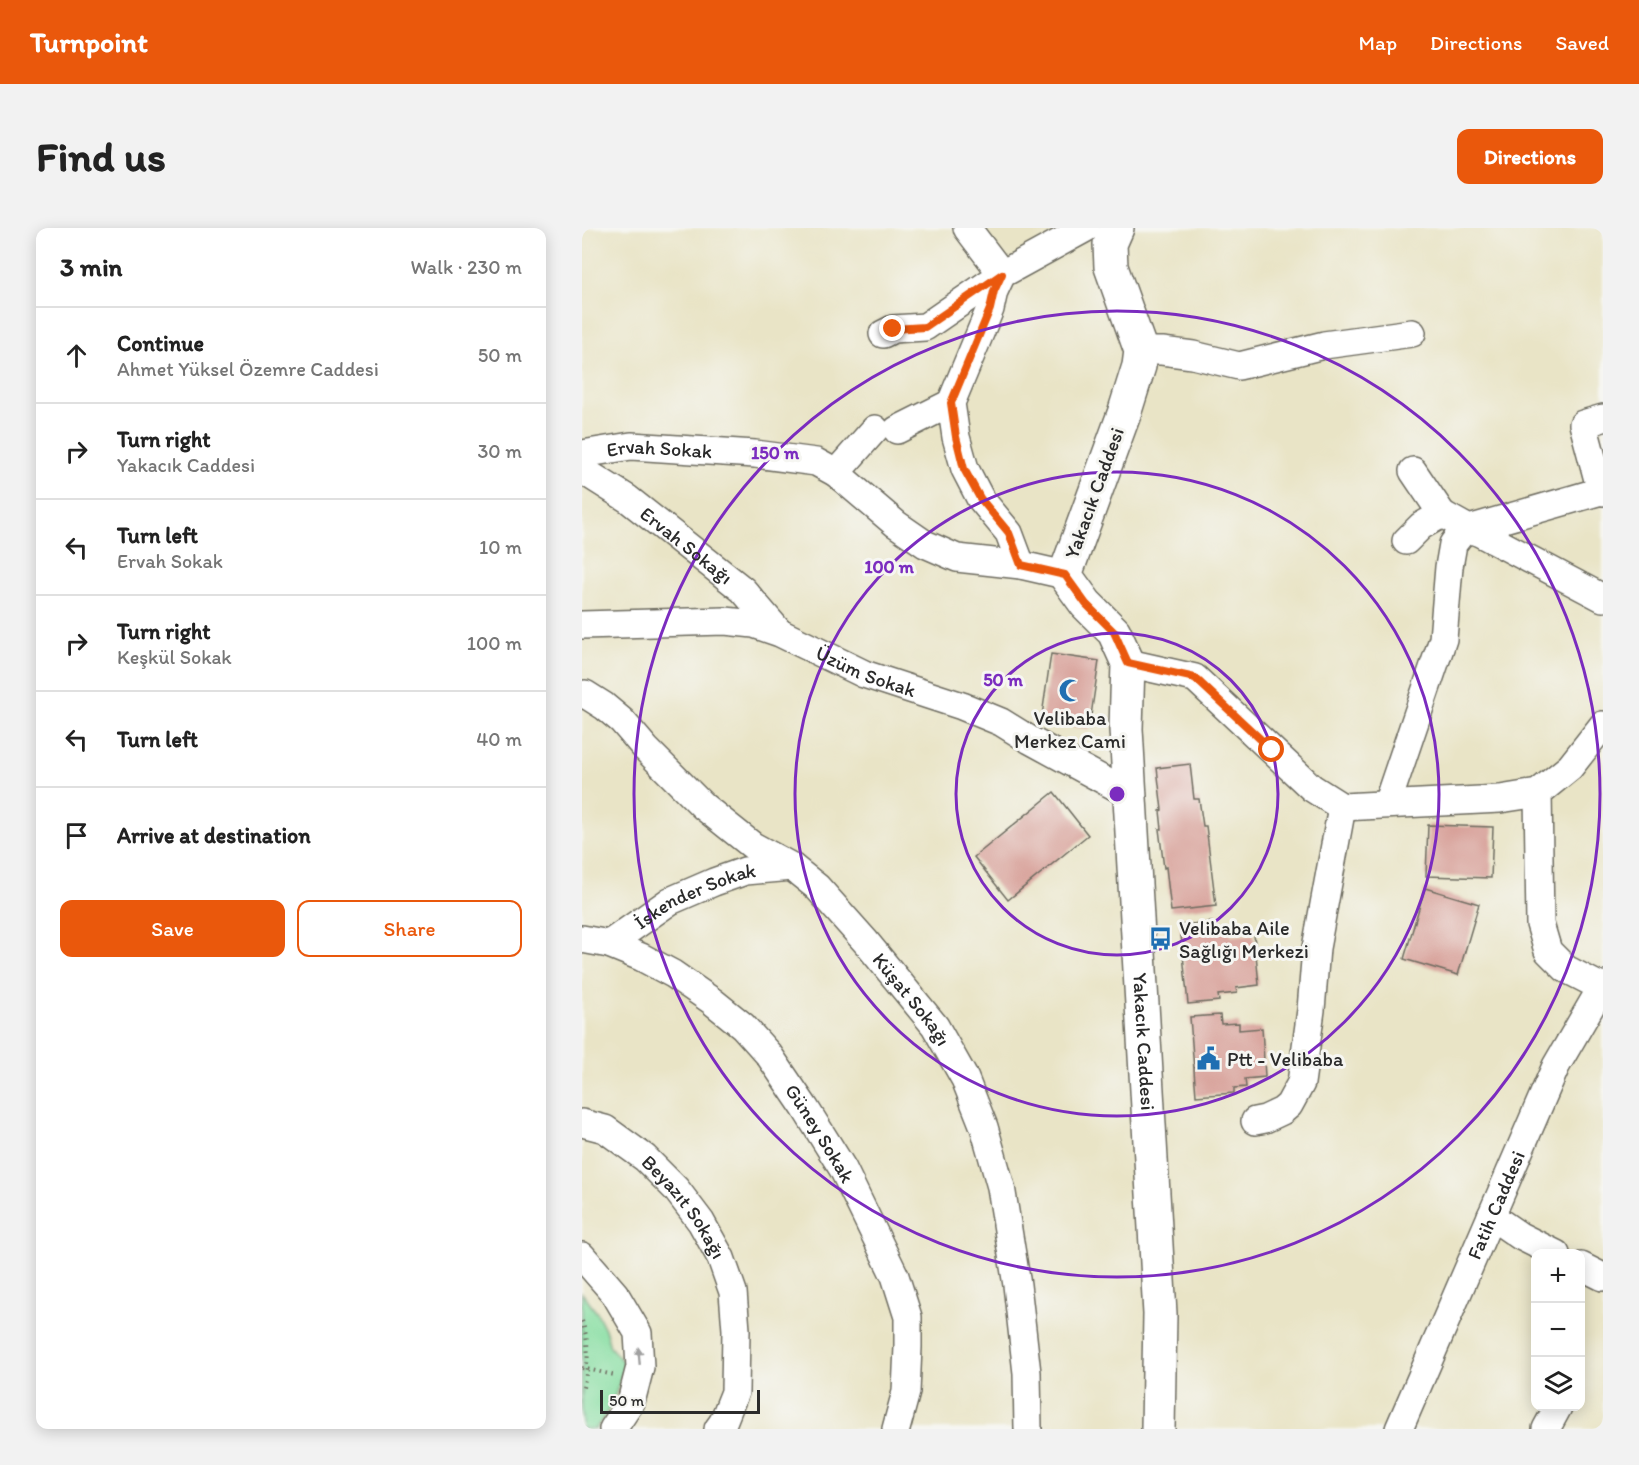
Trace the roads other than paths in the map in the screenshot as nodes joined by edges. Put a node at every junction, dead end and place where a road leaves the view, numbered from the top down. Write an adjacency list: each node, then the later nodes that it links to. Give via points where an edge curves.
1 (967, 228): 4 (street)
2 (1086, 228): 4 (street)
3 (1117, 228): 7 (main road, via 1110,244 1111,267)
4 (1002, 274): 6 (street, via 925,327 893,329); 8 (street)
5 (1412, 333): 7 (street, via 1324,345 1239,366 1193,355)
6 (883, 334)
7 (1141, 351): 18 (main road, Yakacık Caddesi, via 1124,414)
8 (951, 403): 12 (street, via 886,430); 17 (street, via 964,469 980,498 1009,533)
9 (1593, 421): 13 (street)
10 (583, 457): 12 (street, Ervah Sokak, via 631,446 816,462); 21 (street, Ervah Sokağı, via 628,499 743,590)
11 (1413, 471): 14 (street)
12 (836, 473): 17 (street, Ervah Sokak, via 925,544 957,558)
13 (1602, 491): 15 (street)
14 (1442, 514): 15 (street); 16 (street)
15 (1469, 529): 19 (street); 27 (street, via 1454,544 1443,639)
16 (1406, 541)
17 (1021, 565): 18 (street, Ervah Sokak)
18 (1065, 575): 22 (main road, Yakacık Caddesi, via 1114,632)
19 (1603, 598)
20 (582, 625): 21 (street, Üzüm Sokak, via 725,621 754,624)
21 (780, 633): 26 (street, Üzüm Sokak, via 864,674 1001,722 1021,748)
22 (1128, 663): 26 (main road, Yakacık Caddesi, via 1126,729); 28 (street, via 1195,678 1312,788)
23 (583, 691): 29 (street, Küşat Sokağı, via 622,722 703,806 753,846)
24 (1603, 725): 25 (street, via 1570,767)
25 (1538, 793): 27 (street, via 1500,799); 32 (street, via 1540,924 1545,942 1548,951 1566,969)
26 (1131, 795): 45 (main road, Yakacık Caddesi, via 1160,1314)
27 (1387, 804): 28 (street)
28 (1342, 807): 33 (street, via 1316,948 1301,1083 1282,1111)
29 (792, 867): 31 (street, İskender Sokak, via 745,871 714,882 670,901); 44 (street, Küşat Sokağı, via 817,888 866,942 935,1026 965,1079 1001,1187 1027,1373)
30 (582, 939): 31 (street, Güney Sokak)
31 (609, 944): 43 (street, Güney Sokak, via 674,974 743,1026 769,1055 843,1169 895,1276 908,1317 906,1392)
32 (1602, 986): 35 (street, Fatih Caddesi, via 1556,1066)
33 (1255, 1120)
34 (582, 1123): 42 (street, Beyazıt Sokağı, via 605,1129 645,1158 676,1189 721,1258 732,1292 736,1330 735,1392)
35 (1491, 1215): 36 (street); 46 (street, Fatih Caddesi)
36 (1546, 1249)
37 (582, 1256): 41 (street, one-way to 37, via 631,1402 637,1380 638,1333 615,1294)
38 (1585, 1268): 39 (street)
39 (1603, 1277)
40 (1556, 1411): 47 (street)
41 (613, 1429)
42 (718, 1429)
43 (896, 1429)
44 (1028, 1429)
45 (1158, 1429)
46 (1399, 1429)
47 (1546, 1429)

